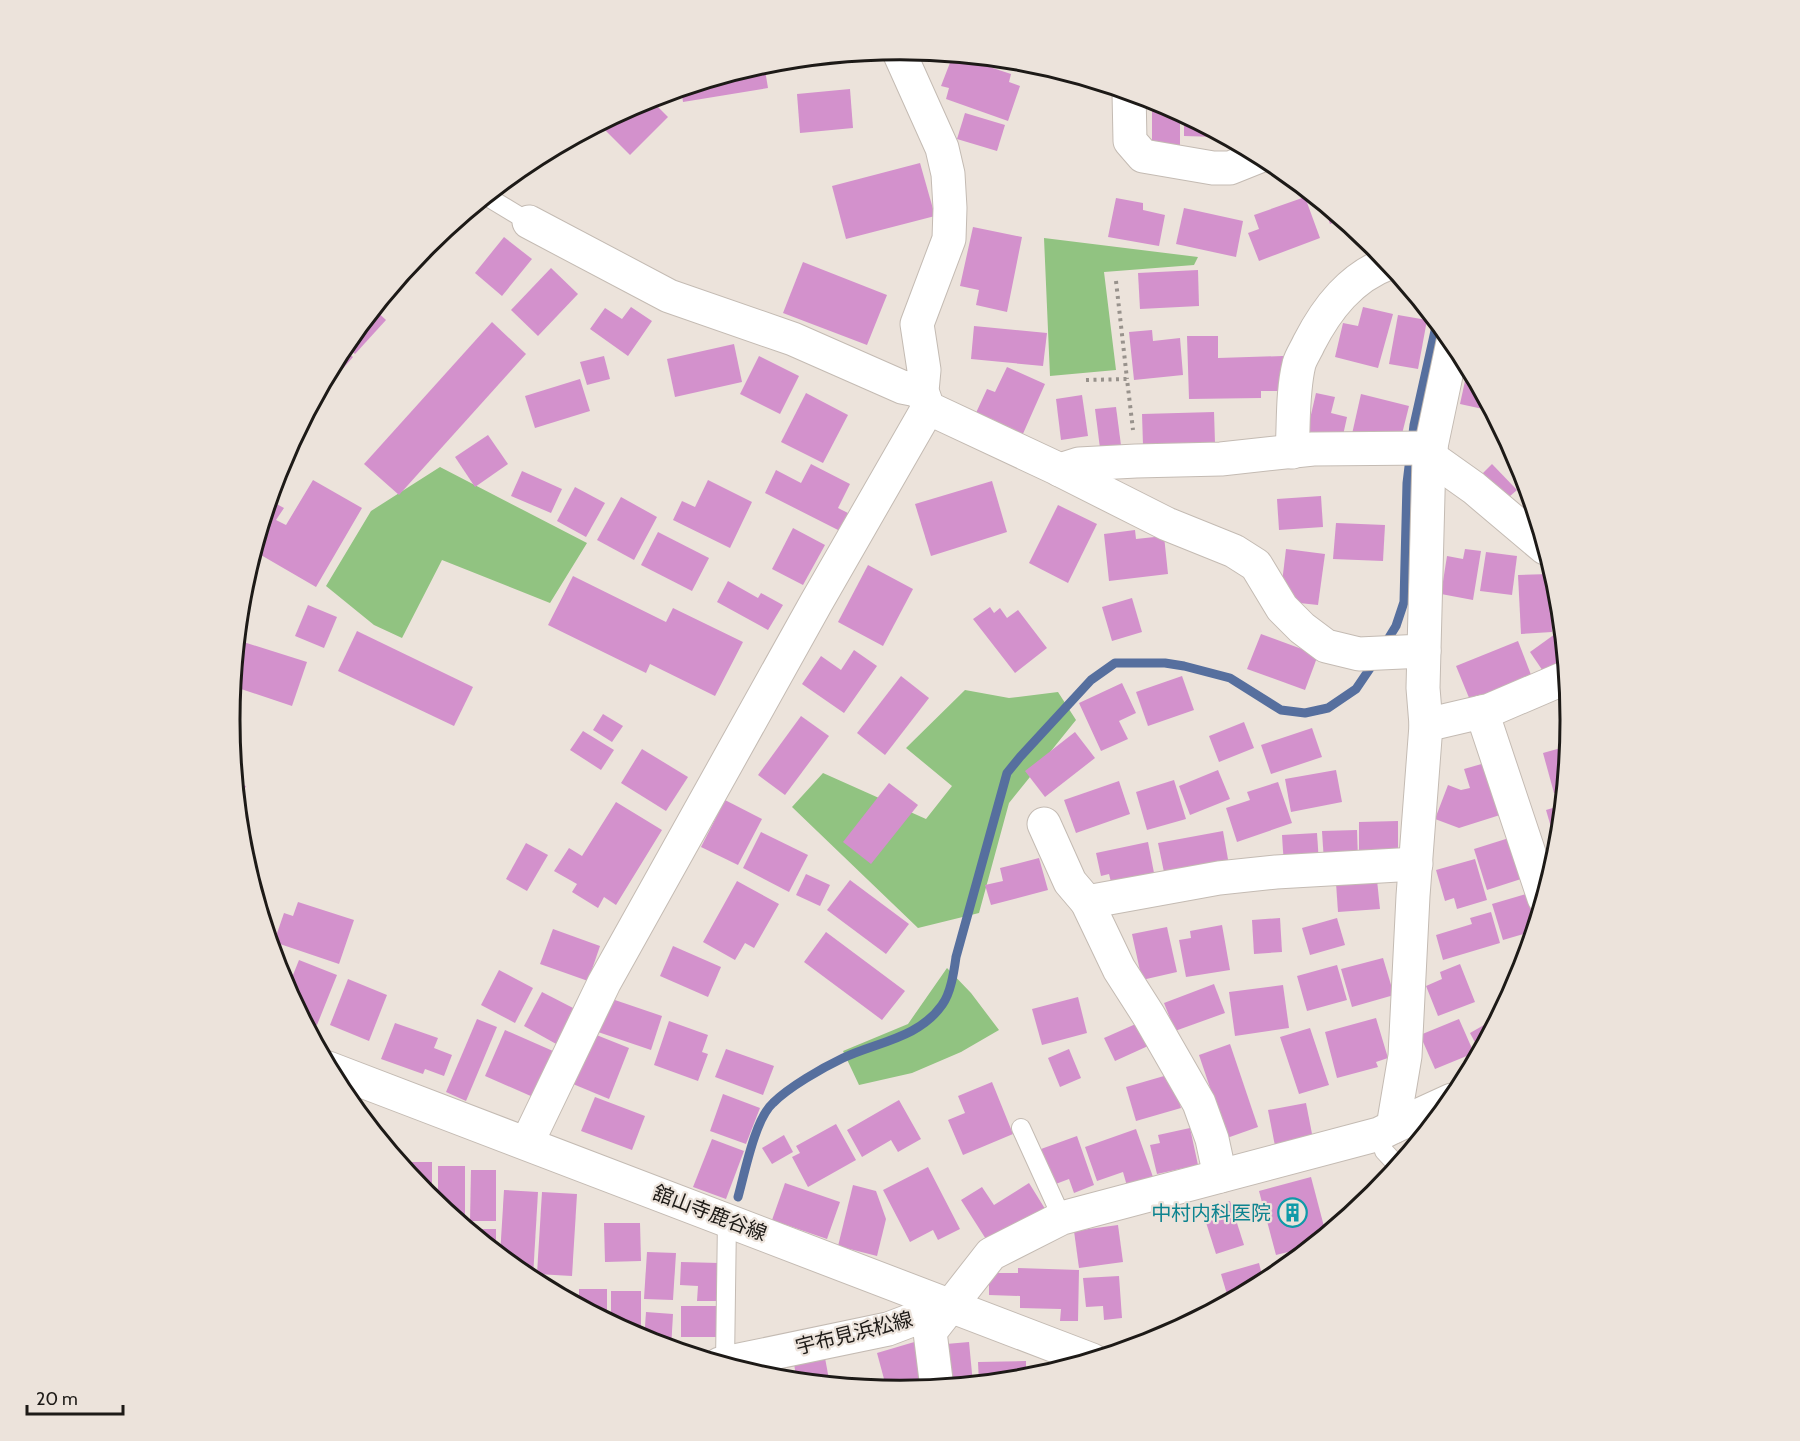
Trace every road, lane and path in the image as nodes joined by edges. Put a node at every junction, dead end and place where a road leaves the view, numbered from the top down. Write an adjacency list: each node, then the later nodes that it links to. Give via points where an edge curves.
1 (903, 60): 11 (street, via 942,148 948,174 949,239 917,324)
2 (1129, 101): 3 (street, via 1130,141 1143,156 1213,168 1230,168)
3 (1250, 160)
4 (493, 200): 5 (lane)
5 (529, 222): 11 (street, via 669,296 793,339)
6 (1380, 267): 13 (street, via 1337,297 1299,361)
7 (1116, 281): 10 (path)
8 (1449, 354): 12 (street)
9 (1086, 380): 10 (path)
10 (1127, 380): 14 (path)
11 (925, 399): 15 (street); 29 (street, via 604,983)
12 (1419, 451): 13 (street); 16 (street, via 1474,488); 17 (street)
13 (1292, 452): 14 (street)
14 (1136, 461): 15 (street, via 1079,464)
15 (1060, 470): 17 (street, via 1167,524 1234,551 1256,565 1282,608 1326,646 1359,654)
16 (1535, 539)
17 (1416, 651): 20 (street)
18 (1559, 680): 19 (street)
19 (1482, 712): 20 (street); 23 (street)
20 (1426, 725): 22 (street)
21 (1044, 824): 24 (street, via 1070,882)
22 (1416, 864): 24 (street, via 1219,878); 28 (street, via 1405,1056)
23 (1540, 885)
24 (1087, 902): 31 (street, via 1119,969 1199,1103)
25 (342, 1073): 29 (street, 舘山寺鹿谷線)
26 (1434, 1108): 28 (street)
27 (1021, 1128): 32 (lane)
28 (1386, 1131): 30 (lane, via 1384,1151); 31 (street)
29 (527, 1143): 33 (street, 舘山寺鹿谷線)
30 (1393, 1160)
31 (1220, 1176): 32 (street)
32 (1062, 1218): 34 (street, via 991,1254)
33 (727, 1220): 34 (street, 舘山寺鹿谷線); 36 (lane)
34 (951, 1305): 35 (street, 舘山寺鹿谷線); 37 (street, 宇布見浜松線, via 888,1329); 38 (street, via 930,1332)
35 (1080, 1355)
36 (723, 1356)
37 (737, 1360)
38 (936, 1380)

